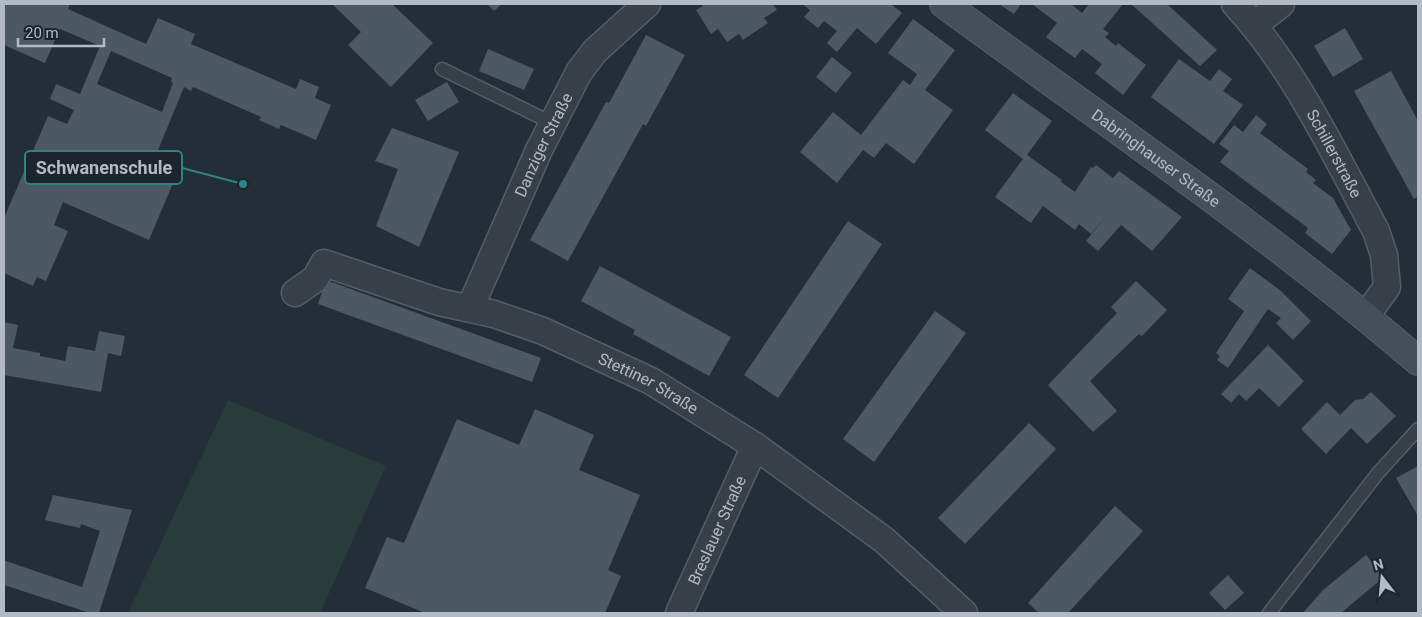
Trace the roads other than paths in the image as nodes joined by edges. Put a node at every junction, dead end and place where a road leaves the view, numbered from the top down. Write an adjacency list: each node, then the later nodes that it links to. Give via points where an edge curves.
1 (647, 4): 7 (street, Danziger Straße, via 595,51 579,72)
2 (944, 4): 10 (main road, Dabringhauser Straße)
3 (1235, 4): 5 (street, Schillerstraße)
4 (1281, 4): 5 (street)
5 (1254, 25): 10 (street, Schillerstraße, via 1289,74 1376,231 1384,255 1387,287)
6 (442, 69): 7 (lane)
7 (552, 123): 9 (street, Danziger Straße)
8 (294, 293): 9 (street, Stettiner Straße, via 315,279 324,262 439,302)
9 (470, 308): 13 (street, Stettiner Straße, via 543,331 651,381)
10 (1366, 316): 11 (main road, Dabringhauser Straße)
11 (1418, 361)
12 (1418, 429): 16 (lane, via 1370,483)
13 (755, 446): 14 (street, Breslauer Straße); 15 (street, Stettiner Straße, via 884,540)
14 (679, 613)
15 (964, 613)
16 (1270, 613)

